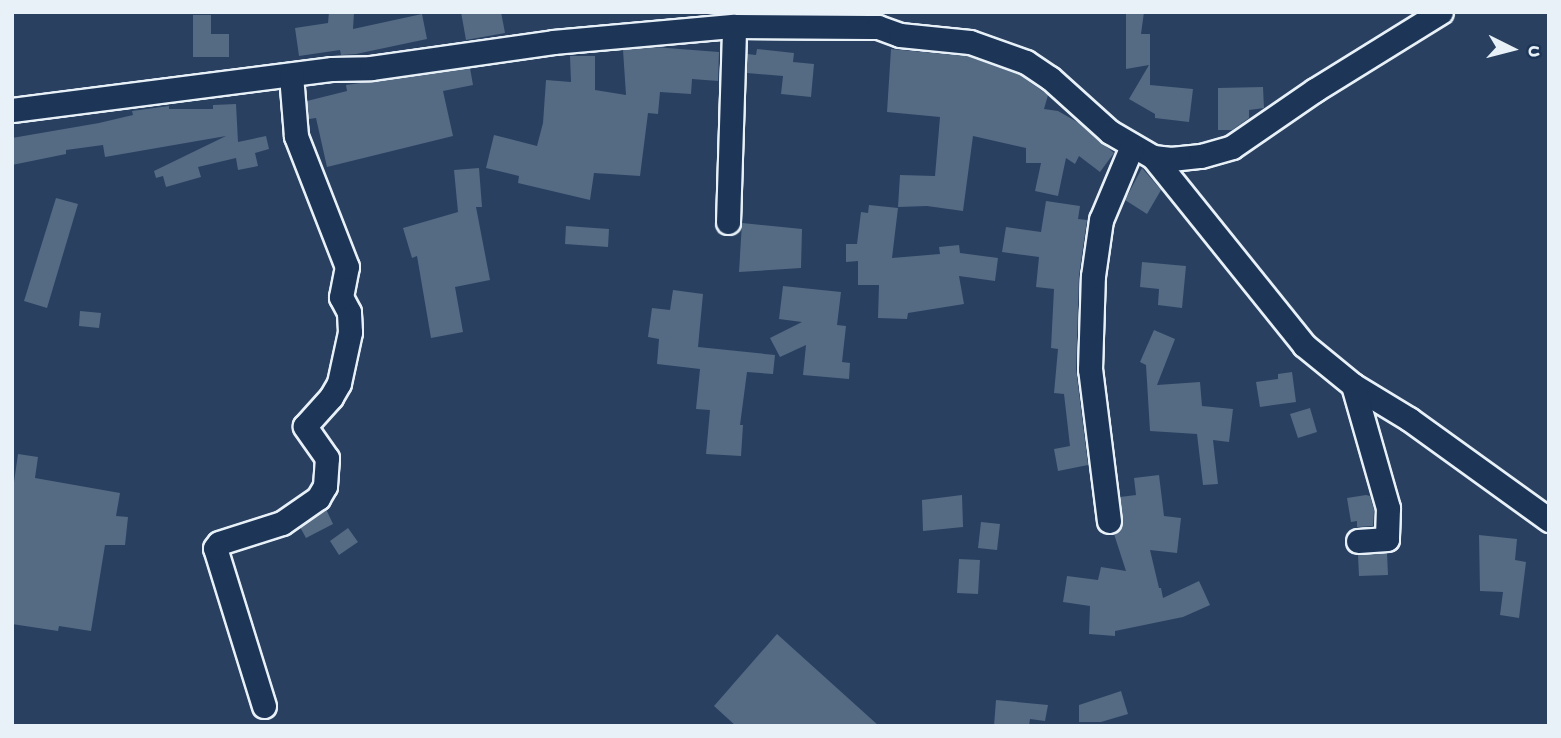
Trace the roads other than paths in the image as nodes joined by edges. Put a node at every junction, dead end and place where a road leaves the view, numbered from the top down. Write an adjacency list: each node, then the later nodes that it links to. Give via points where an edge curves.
1 (1441, 12): 6 (street, via 1232,148 1201,156)
2 (734, 26): 3 (street, via 553,42); 5 (street, via 878,26 900,35 984,46 1026,62 1051,78 1084,111); 7 (street)
3 (291, 75): 4 (street); 12 (street, via 296,136 347,267 341,297 349,312 350,332 338,383 304,426 327,458 325,486 318,498 282,523 215,548)
4 (12, 110)
5 (1132, 146): 6 (street); 10 (street, via 1101,220 1093,276 1090,369)
6 (1153, 157): 8 (street, via 1304,345)
7 (728, 222)
8 (1353, 385): 9 (street, via 1409,419); 11 (street, via 1388,508 1387,539)
9 (1549, 520)
10 (1109, 522)
11 (1358, 541)
12 (264, 706)

